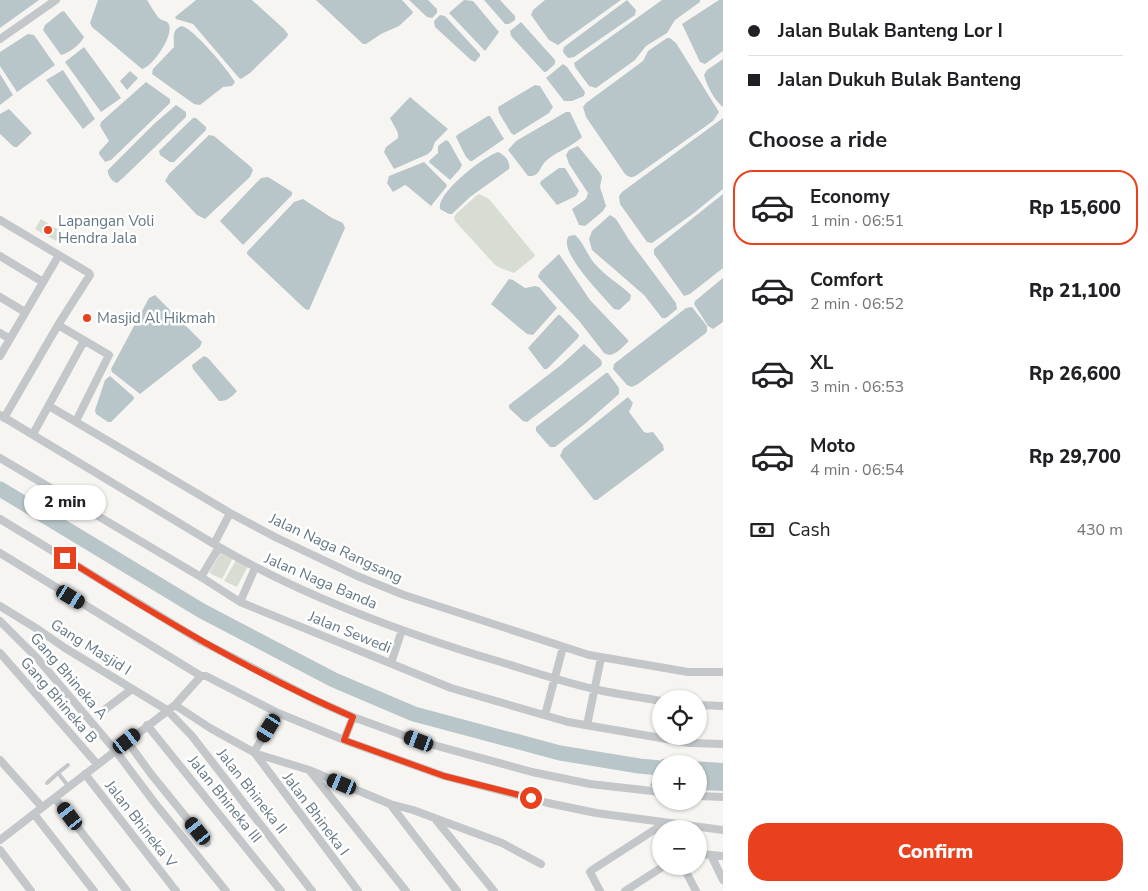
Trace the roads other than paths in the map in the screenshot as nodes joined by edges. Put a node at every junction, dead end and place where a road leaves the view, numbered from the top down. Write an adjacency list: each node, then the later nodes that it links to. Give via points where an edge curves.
1 (56, 0): 2 (street)
2 (0, 39)
3 (0, 220): 4 (street)
4 (59, 255): 6 (street); 9 (street, via 90,275)
5 (0, 256): 6 (street)
6 (43, 282): 8 (street)
7 (0, 297): 8 (street)
8 (25, 312): 11 (street)
9 (58, 325): 12 (street); 15 (street)
10 (0, 333): 11 (street)
11 (10, 339): 13 (street)
12 (84, 341): 14 (street); 16 (street, via 109,355)
13 (0, 356)
14 (48, 406): 16 (street, Jalan Naga Rangsang); 17 (street)
15 (2, 416): 17 (street, Jalan Naga Banda)
16 (76, 422): 19 (street, Jalan Naga Rangsang)
17 (33, 434): 21 (street, Jalan Naga Banda)
18 (0, 458): 24 (street, Jalan Sewedi)
19 (230, 513): 21 (street); 29 (street, Jalan Naga Rangsang, via 357,576 404,595)
20 (0, 519): 46 (street, via 201,641)
21 (216, 546): 23 (street, Jalan Naga Banda); 24 (street)
22 (0, 553): 34 (street)
23 (255, 568): 25 (street); 28 (street, Jalan Naga Banda)
24 (201, 577): 25 (street, Jalan Sewedi)
25 (240, 602): 32 (street, Jalan Sewedi)
26 (0, 606): 36 (street, Gang Masjid I)
27 (0, 622): 54 (street, Gang Bhineka A, via 37,658)
28 (402, 630): 32 (street); 35 (street, Jalan Naga Banda)
29 (563, 647): 31 (street, Jalan Naga Rangsang); 35 (street)
30 (0, 653): 57 (street, Gang Bhineka B)
31 (601, 658): 33 (street, Jalan Naga Rangsang, via 688,672); 37 (street)
32 (390, 664): 45 (street, Jalan Sewedi, via 451,688)
33 (723, 672)
34 (201, 676): 39 (street); 44 (street)
35 (555, 678): 37 (street, Jalan Naga Banda); 45 (street)
36 (132, 689): 42 (street, Gang Masjid I); 43 (street)
37 (595, 689): 38 (street, Jalan Naga Banda); 48 (street)
38 (652, 699)
39 (175, 704): 42 (street); 55 (street, Jalan Bhineka I)
40 (707, 705): 41 (street)
41 (723, 706)
42 (167, 710): 47 (street); 93 (street, Jalan Bhineka II, via 192,736)
43 (103, 711)
44 (278, 713): 50 (street); 55 (street)
45 (545, 716): 48 (street, Jalan Sewedi)
46 (353, 717): 50 (street); 64 (street, via 419,741 532,772 590,784)
47 (147, 725): 51 (street); 92 (street, Jalan Bhineka III)
48 (587, 725): 49 (street, Jalan Sewedi)
49 (652, 734)
50 (344, 740): 72 (street, via 444,776)
51 (127, 741): 54 (street); 77 (street)
52 (707, 741): 53 (street, Jalan Sewedi)
53 (723, 744)
54 (115, 750): 57 (street); 91 (street, Gang Bhineka A)
55 (254, 752): 59 (street, Jalan Bhineka I); 94 (street, Jalan Bhineka I)
56 (0, 760): 69 (street)
57 (97, 764): 61 (street)
58 (68, 765): 60 (lane)
59 (309, 770): 68 (street, Jalan Bhineka I); 95 (street)
60 (58, 773): 62 (lane); 63 (lane)
61 (85, 774): 63 (street); 90 (street, Jalan Bhineka V)
62 (47, 783)
63 (69, 787): 67 (street)
64 (652, 791)
65 (707, 796): 66 (street)
66 (723, 797)
67 (55, 798): 69 (street); 89 (street)
68 (390, 804): 71 (street, Jalan Bhineka I); 96 (street)
69 (42, 807): 70 (street)
70 (34, 814): 76 (street); 88 (street)
71 (434, 818): 82 (street, Jalan Bhineka I, via 502,843); 97 (street)
72 (652, 824)
73 (707, 829): 74 (street)
74 (723, 830)
75 (652, 833): 98 (street, via 590,872)
76 (1, 837)
77 (207, 842)
78 (0, 850): 87 (street)
79 (707, 855): 80 (street)
80 (711, 855): 81 (street); 85 (street)
81 (723, 856)
82 (541, 864)
83 (652, 874): 99 (street)
84 (686, 875): 86 (street)
85 (723, 880)
86 (692, 890)
87 (30, 891)
88 (94, 891)
89 (127, 891)
90 (176, 891)
91 (226, 891)
92 (281, 891)
93 (312, 891)
94 (358, 891)
95 (406, 891)
96 (457, 891)
97 (494, 891)
98 (600, 891)
99 (625, 891)

